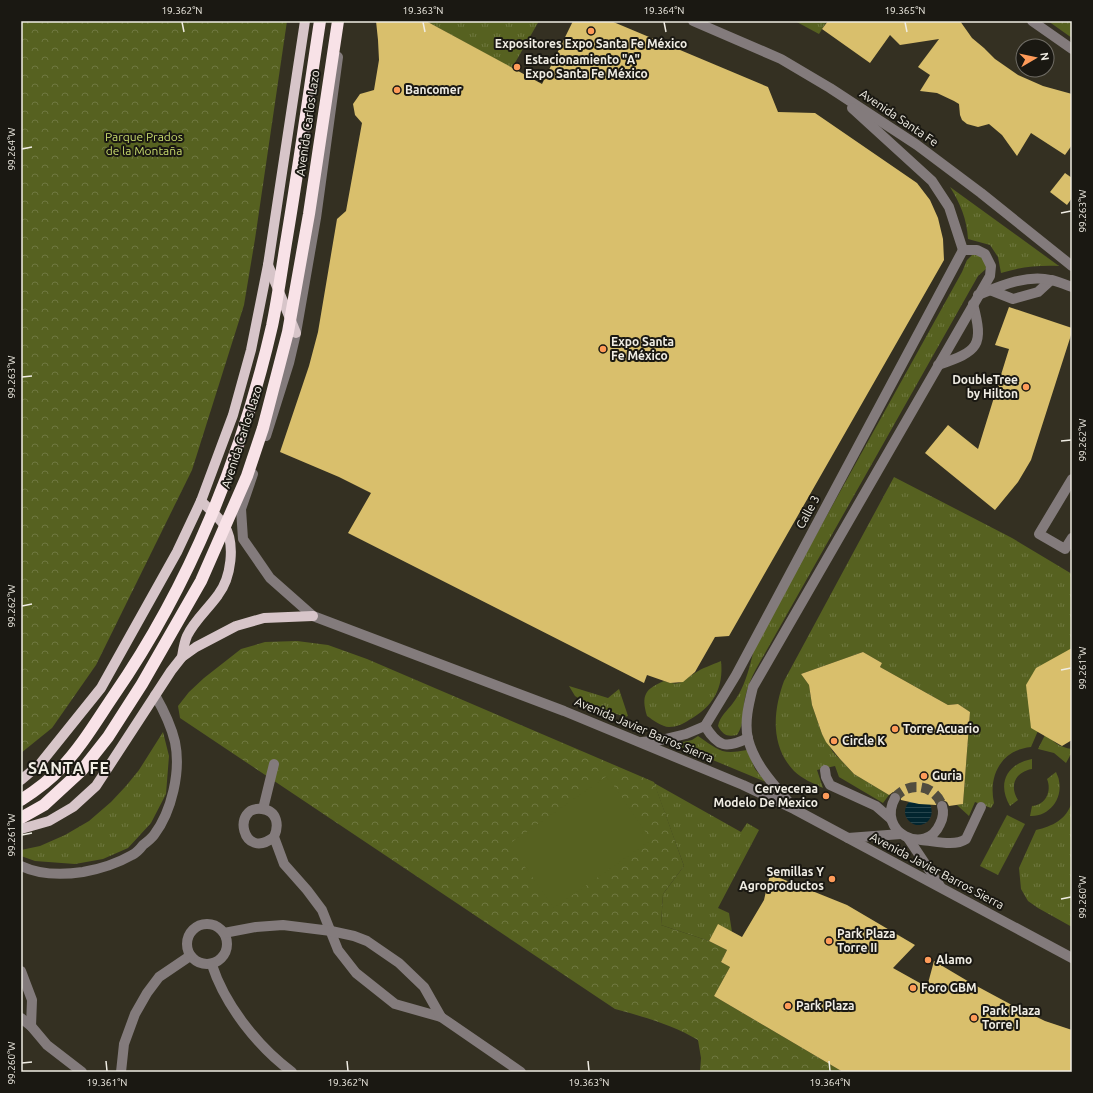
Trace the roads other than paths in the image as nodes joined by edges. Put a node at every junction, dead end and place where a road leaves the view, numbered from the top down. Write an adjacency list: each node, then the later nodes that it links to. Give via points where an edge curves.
1 (305, 21): 10 (main road, Avenida Carlos Lazo)
2 (320, 21): 32 (highway, Avenida Carlos Lazo, via 272,325 246,424 230,468 185,575 127,677 60,770)
3 (338, 21): 37 (highway, Avenida Carlos Lazo, via 309,214 288,332 263,428 247,476 201,581 142,684 108,737 82,770 44,805)
4 (343, 21): 16 (street, Avenida Carlos Lazo, via 316,218)
5 (693, 21): 8 (street, Avenida Santa Fe, via 780,59)
6 (1032, 21): 7 (street)
7 (1072, 49)
8 (830, 88): 9 (street, via 932,181 949,207); 11 (street, Avenida Santa Fe, via 917,144)
9 (963, 250): 15 (street, via 981,251 991,266 990,276); 25 (street, Calle 3)
10 (268, 265): 16 (main road); 19 (main road, Avenida Carlos Lazo, via 251,350 233,415)
11 (1072, 266)
12 (1051, 280): 13 (street); 14 (street, via 1036,278); 14 (street, via 1038,292 1014,299)
13 (1072, 287)
14 (990, 290): 15 (street)
15 (976, 299): 17 (street); 17 (street, via 979,334 977,343 969,353)
16 (296, 333): 20 (street, Avenida Carlos Lazo, via 280,392)
17 (938, 365): 26 (street, via 753,687 747,722)
18 (1072, 479): 21 (street, via 1039,534 1065,549)
19 (200, 502): 23 (main road, via 218,517 226,529 230,565 219,594 186,636); 30 (main road, Avenida Carlos Lazo, via 177,552 100,688 40,764)
20 (241, 509): 22 (street, Avenida Javier Barros Sierra, via 243,539 270,578)
21 (1072, 538)
22 (313, 616): 23 (main road, via 264,618 236,626 209,639); 27 (street, Avenida Javier Barros Sierra, via 564,710)
23 (182, 657): 24 (main road)
24 (155, 695): 39 (main road, via 96,786 73,807 49,821); 43 (street, via 175,742 176,765 175,787 168,809 154,835 133,855 94,870 54,874)
25 (706, 726): 26 (street, via 711,736 723,745 731,745); 27 (street, via 681,736)
26 (748, 738): 36 (street, via 763,772)
27 (640, 742): 36 (street, Avenida Javier Barros Sierra)
28 (274, 764): 35 (street)
29 (825, 770): 38 (street, via 830,784 876,806)
30 (21, 780)
31 (895, 798): 38 (street)
32 (21, 800)
33 (942, 806): 40 (street, via 942,820 933,834 925,838)
34 (981, 807): 40 (street, via 966,839 962,842)
35 (263, 809): 41 (street, via 269,811 276,819 278,825); 41 (street, via 254,810 246,816 244,834 248,839 262,844)
36 (794, 809): 42 (street, Avenida Javier Barros Sierra)
37 (21, 818)
38 (891, 819): 40 (street, via 895,827)
39 (21, 829)
40 (908, 837): 42 (street); 44 (street)
41 (274, 838): 45 (street, via 284,864 322,910)
42 (848, 838): 44 (street, Avenida Javier Barros Sierra)
43 (21, 866)
44 (941, 887): 48 (street, Avenida Javier Barros Sierra)
45 (331, 931): 46 (street, via 283,925 256,926); 51 (street, via 367,941 399,963 424,986); 51 (street, via 338,950 361,978 395,1004)
46 (224, 933): 47 (street, via 212,924 196,927 190,932 187,940); 49 (street, via 227,948 224,956)
47 (190, 956): 49 (street, via 204,965); 55 (street, via 159,977 146,992 124,1044)
48 (1072, 958)
49 (212, 964): 56 (street, via 228,1001 257,1040)
50 (21, 970): 53 (street, via 32,1000)
51 (441, 1017): 57 (street)
52 (21, 1018): 53 (street)
53 (31, 1026): 54 (street, via 47,1045)
54 (82, 1072)
55 (121, 1072)
56 (292, 1072)
57 (520, 1072)

